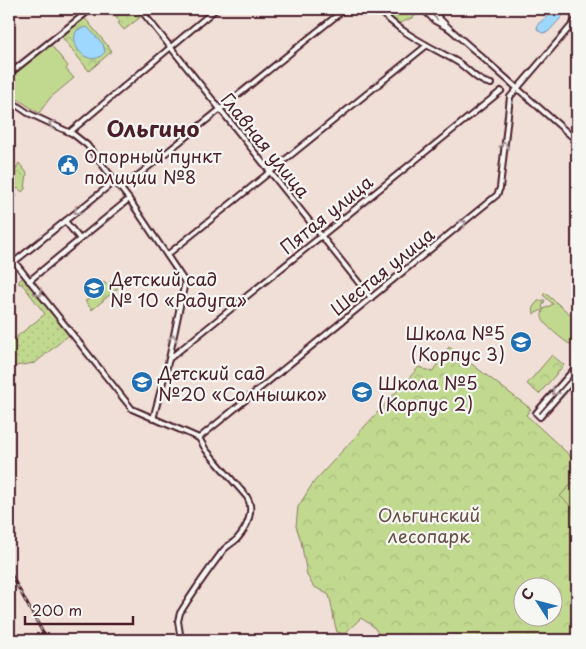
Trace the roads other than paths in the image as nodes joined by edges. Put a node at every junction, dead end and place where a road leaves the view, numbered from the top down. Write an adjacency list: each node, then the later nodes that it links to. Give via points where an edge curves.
1 (91, 9): 12 (street)
2 (140, 9): 11 (street, Главная улица)
3 (216, 9): 11 (street)
4 (345, 9): 17 (street)
5 (378, 9): 10 (street)
6 (423, 9): 9 (street)
7 (430, 9): 9 (street)
8 (577, 19): 14 (street)
9 (450, 29): 14 (street)
10 (426, 46): 13 (street); 20 (street)
11 (171, 47): 17 (street, Главная улица); 18 (street)
12 (9, 74)
13 (491, 84)
14 (517, 88): 19 (street); 31 (street, Шестая улица, one-way to 14, via 497,195 510,97)
15 (501, 91): 25 (street, Пятая улица)
16 (9, 100): 18 (street, one-way to 16, via 28,113)
17 (220, 109): 20 (street, Главная улица); 22 (street)
18 (70, 132): 21 (street, via 87,145)
19 (577, 141)
20 (270, 172): 25 (street, Главная улица); 28 (street)
21 (115, 181): 22 (street); 24 (street, one-way to 24)
22 (121, 189): 23 (street)
23 (129, 200): 26 (street); 28 (street)
24 (65, 221): 26 (street); 29 (street)
25 (321, 236): 31 (street, Главная улица); 32 (street, Пятая улица)
26 (80, 239): 30 (street)
27 (9, 255): 29 (street)
28 (167, 255): 32 (street, one-way to 28, via 185,284)
29 (14, 262): 30 (street)
30 (29, 281): 35 (street, one-way to 35, via 135,411)
31 (371, 298): 36 (street, Шестая улица)
32 (169, 359): 35 (street)
33 (577, 366): 34 (street, one-way to 34, via 536,413 540,417)
34 (577, 375)
35 (153, 419): 36 (street)
36 (199, 438): 37 (street, via 247,497 251,511 238,537 223,549 180,613 178,621)
37 (182, 640)

